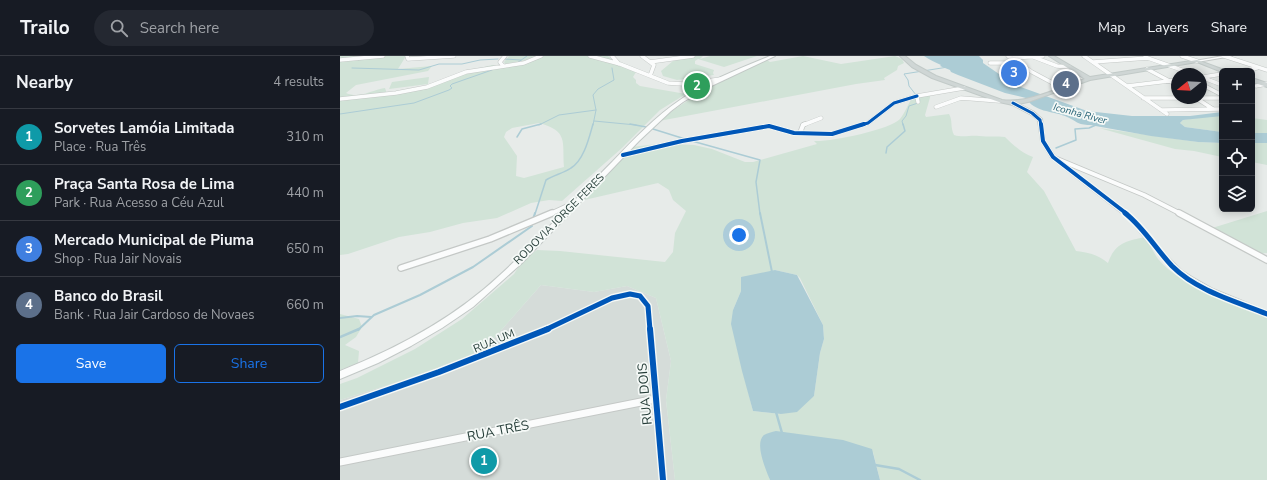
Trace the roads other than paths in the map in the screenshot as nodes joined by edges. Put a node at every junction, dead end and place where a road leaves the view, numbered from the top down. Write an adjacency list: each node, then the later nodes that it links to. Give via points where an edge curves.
1 (383, 56): 23 (street)
2 (407, 56): 3 (street, via 408,59 414,59)
3 (454, 56)
4 (504, 56): 30 (street, via 500,62)
5 (541, 56): 30 (street, via 524,63)
6 (590, 56): 29 (street)
7 (612, 56): 29 (street)
8 (642, 56): 25 (street)
9 (678, 56): 22 (street)
10 (693, 56): 22 (street)
11 (773, 56): 44 (main road, RODOVIA JORGE FERES)
12 (902, 56): 55 (main road, via 926,73)
13 (1032, 56): 14 (street); 20 (street); 33 (street, via 1057,66)
14 (1043, 56)
15 (1051, 56): 33 (main road)
16 (1084, 56): 27 (street)
17 (1143, 56): 21 (street)
18 (1182, 56): 24 (street)
19 (1226, 56): 24 (street); 34 (street)
20 (1009, 57): 26 (street)
21 (1148, 58): 27 (street); 31 (street)
22 (671, 59): 25 (street)
23 (340, 60)
24 (1197, 61): 31 (main road); 38 (main road)
25 (650, 62): 42 (street, via 654,66)
26 (1016, 62): 28 (street); 53 (street)
27 (1093, 62): 40 (street)
28 (990, 63)
29 (620, 64): 42 (street)
30 (503, 66): 62 (street, via 470,71 408,91)
31 (1170, 66): 35 (street); 37 (main road)
32 (1267, 66): 34 (street)
33 (1069, 67): 45 (main road)
34 (1259, 67): 36 (street); 39 (street)
35 (1176, 68)
36 (1254, 68)
37 (1147, 69): 40 (main road); 47 (street)
38 (1219, 69)
39 (1267, 70)
40 (1111, 74): 45 (main road); 51 (street)
41 (1219, 74): 43 (street)
42 (650, 76): 44 (street, via 674,84)
43 (1207, 76)
44 (721, 79): 74 (main road, RODOVIA JORGE FERES, via 673,107)
45 (1089, 79): 53 (main road)
46 (1207, 79): 49 (street)
47 (1170, 80): 51 (street)
48 (1255, 81): 50 (main road)
49 (1219, 83)
50 (1266, 84): 52 (street)
51 (1127, 86): 60 (street)
52 (1256, 86)
53 (1064, 87): 65 (main road)
54 (1207, 87): 56 (street)
55 (964, 88): 57 (street); 63 (main road)
56 (1219, 94)
57 (917, 96): 64 (street); 73 (street, via 894,103 868,123 843,132 823,135)
58 (1219, 96): 59 (street)
59 (1207, 97)
60 (1143, 98): 61 (street); 70 (street)
61 (1171, 98)
62 (340, 99)
63 (1001, 101): 65 (main road); 67 (street, via 961,98)
64 (918, 102)
65 (1013, 103): 75 (street, via 1040,120 1043,141)
66 (1205, 104): 68 (street)
67 (936, 107)
68 (1213, 109): 69 (street); 70 (street)
69 (1219, 109)
70 (1161, 110): 71 (street)
71 (1167, 114)
72 (821, 118): 73 (street, via 803,125)
73 (800, 133): 74 (street, via 769,126 682,141)
74 (622, 155): 76 (main road, RODOVIA JORGE FERES)
75 (1053, 157): 78 (street, via 1144,195); 82 (street, via 1130,217 1179,272 1216,293)
76 (576, 202): 80 (street, via 487,241); 83 (main road, RODOVIA JORGE FERES, via 470,304 411,343)
77 (1267, 254): 78 (street)
78 (1261, 256): 79 (street)
79 (1267, 260)
80 (401, 268)
81 (648, 306): 84 (street, RUA DOIS); 85 (street, RUA UM, via 640,295 618,296 477,359)
82 (1267, 314)
83 (340, 375)
84 (656, 400): 86 (street, RUA TRÊS); 87 (street, RUA DOIS)
85 (340, 407)
86 (340, 462)
87 (663, 480)

